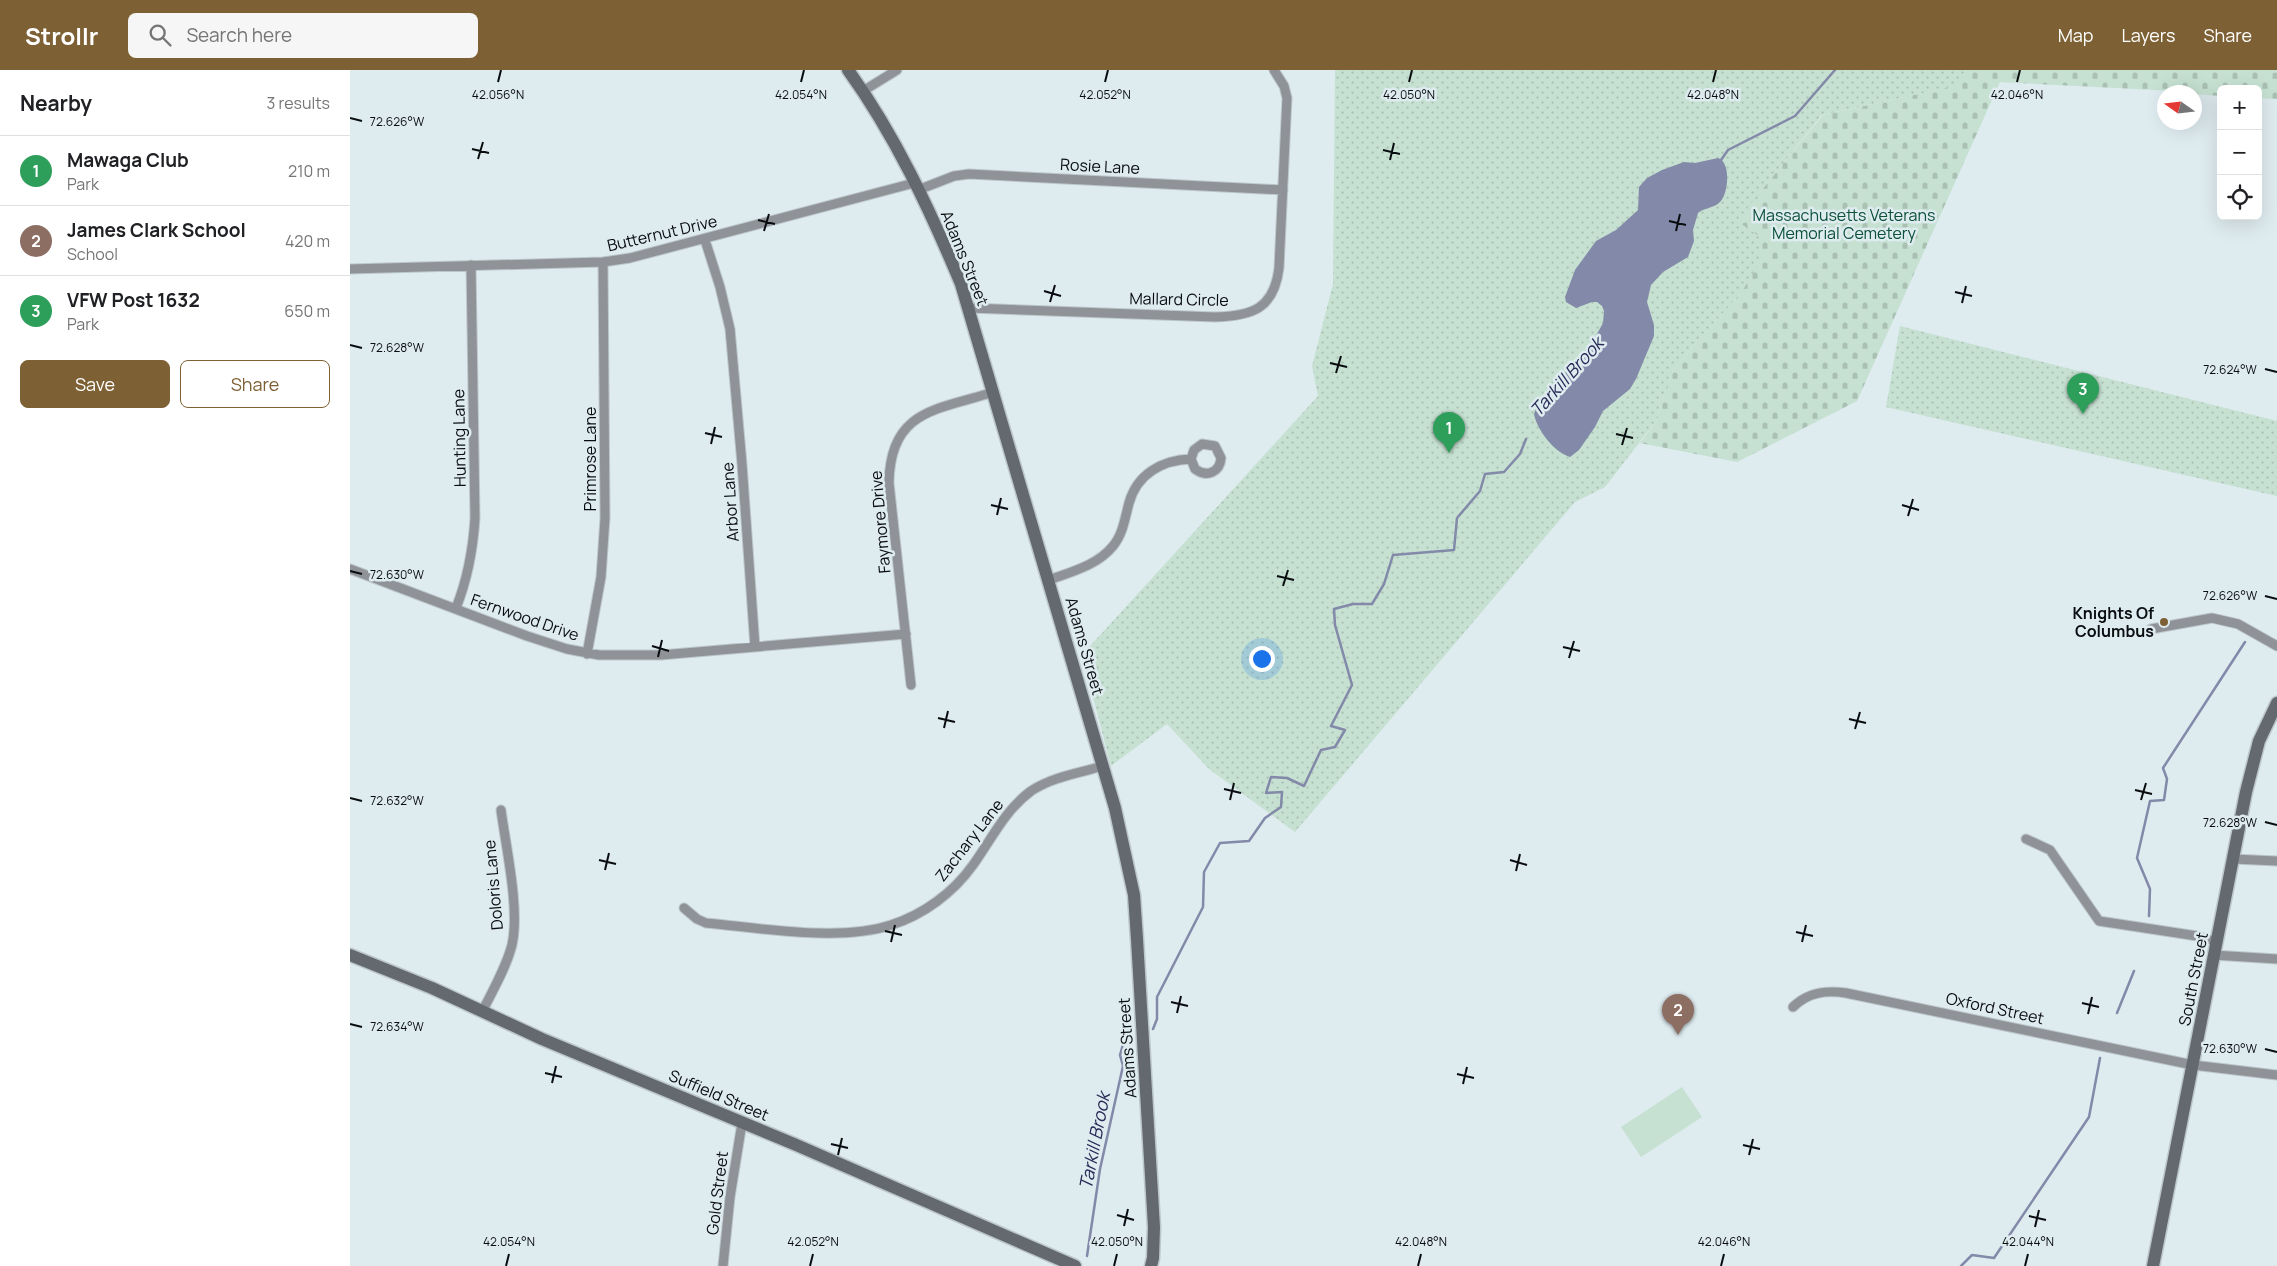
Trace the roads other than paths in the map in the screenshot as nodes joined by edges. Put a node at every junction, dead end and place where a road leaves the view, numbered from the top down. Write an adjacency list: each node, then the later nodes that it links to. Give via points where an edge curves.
1 (848, 70): 4 (street, Adams Street)
2 (897, 70): 4 (street)
3 (1274, 70): 6 (street, Mallard Circle, via 1287,98)
4 (863, 91): 5 (street, Adams Street)
5 (916, 187): 6 (street, Rosie Lane, via 969,174); 7 (street, Butternut Drive); 11 (street, Adams Street, via 949,254)
6 (1283, 190): 11 (street, Mallard Circle, via 1276,284 1268,300 1251,312 1214,317)
7 (705, 240): 8 (street, Butternut Drive); 20 (street, Arbor Lane, via 730,329)
8 (603, 262): 9 (street, Butternut Drive); 21 (street, Primrose Lane, via 605,518 601,577)
9 (471, 265): 10 (street, Butternut Drive); 16 (street, Hunting Lane, via 475,518 470,567)
10 (350, 269)
11 (969, 308): 12 (street, Adams Street)
12 (994, 392): 15 (street, Adams Street); 18 (street, Faymore Drive, via 922,415 905,428 894,444 889,483)
13 (1191, 459): 15 (street, via 1163,464 1145,475 1132,496 1122,529 1112,548 1096,561)
14 (350, 569): 16 (street, Fernwood Drive)
15 (1049, 580): 24 (street, Adams Street)
16 (456, 608): 21 (street, Fernwood Drive, via 527,636)
17 (2151, 629): 19 (street, via 2212,618 2238,624)
18 (906, 634): 20 (street, Fernwood Drive); 22 (street, Faymore Drive)
19 (2277, 646)
20 (756, 647): 21 (street, Fernwood Drive, via 637,656)
21 (587, 654)
22 (911, 685)
23 (2277, 703): 27 (street, South Street, via 2256,749)
24 (1103, 766): 29 (street, Zachary Lane, via 1050,781 1026,795 1006,816 959,883 926,909 891,926 834,934 716,924 701,922); 41 (street, Adams Street, via 1134,895 1154,1227)
25 (501, 810): 35 (street, Doloris Lane, via 514,925 512,944 503,970)
26 (2026, 839): 30 (street, via 2050,850 2099,921)
27 (2233, 859): 28 (street); 30 (street, South Street)
28 (2277, 862)
29 (684, 908)
30 (2217, 942): 32 (street, South Street)
31 (350, 955): 35 (street, Suffield Street)
32 (2214, 955): 33 (street); 36 (street, South Street)
33 (2277, 959)
34 (1793, 1007): 36 (street, Oxford Street, via 1818,993 1846,993)
35 (482, 1012): 38 (street, Suffield Street)
36 (2193, 1065): 37 (street, Oxford Street); 42 (street, South Street)
37 (2277, 1075)
38 (742, 1123): 39 (street, Gold Street); 40 (street, Suffield Street)
39 (723, 1266)
40 (1075, 1266)
41 (1151, 1266)
42 (2153, 1266)

